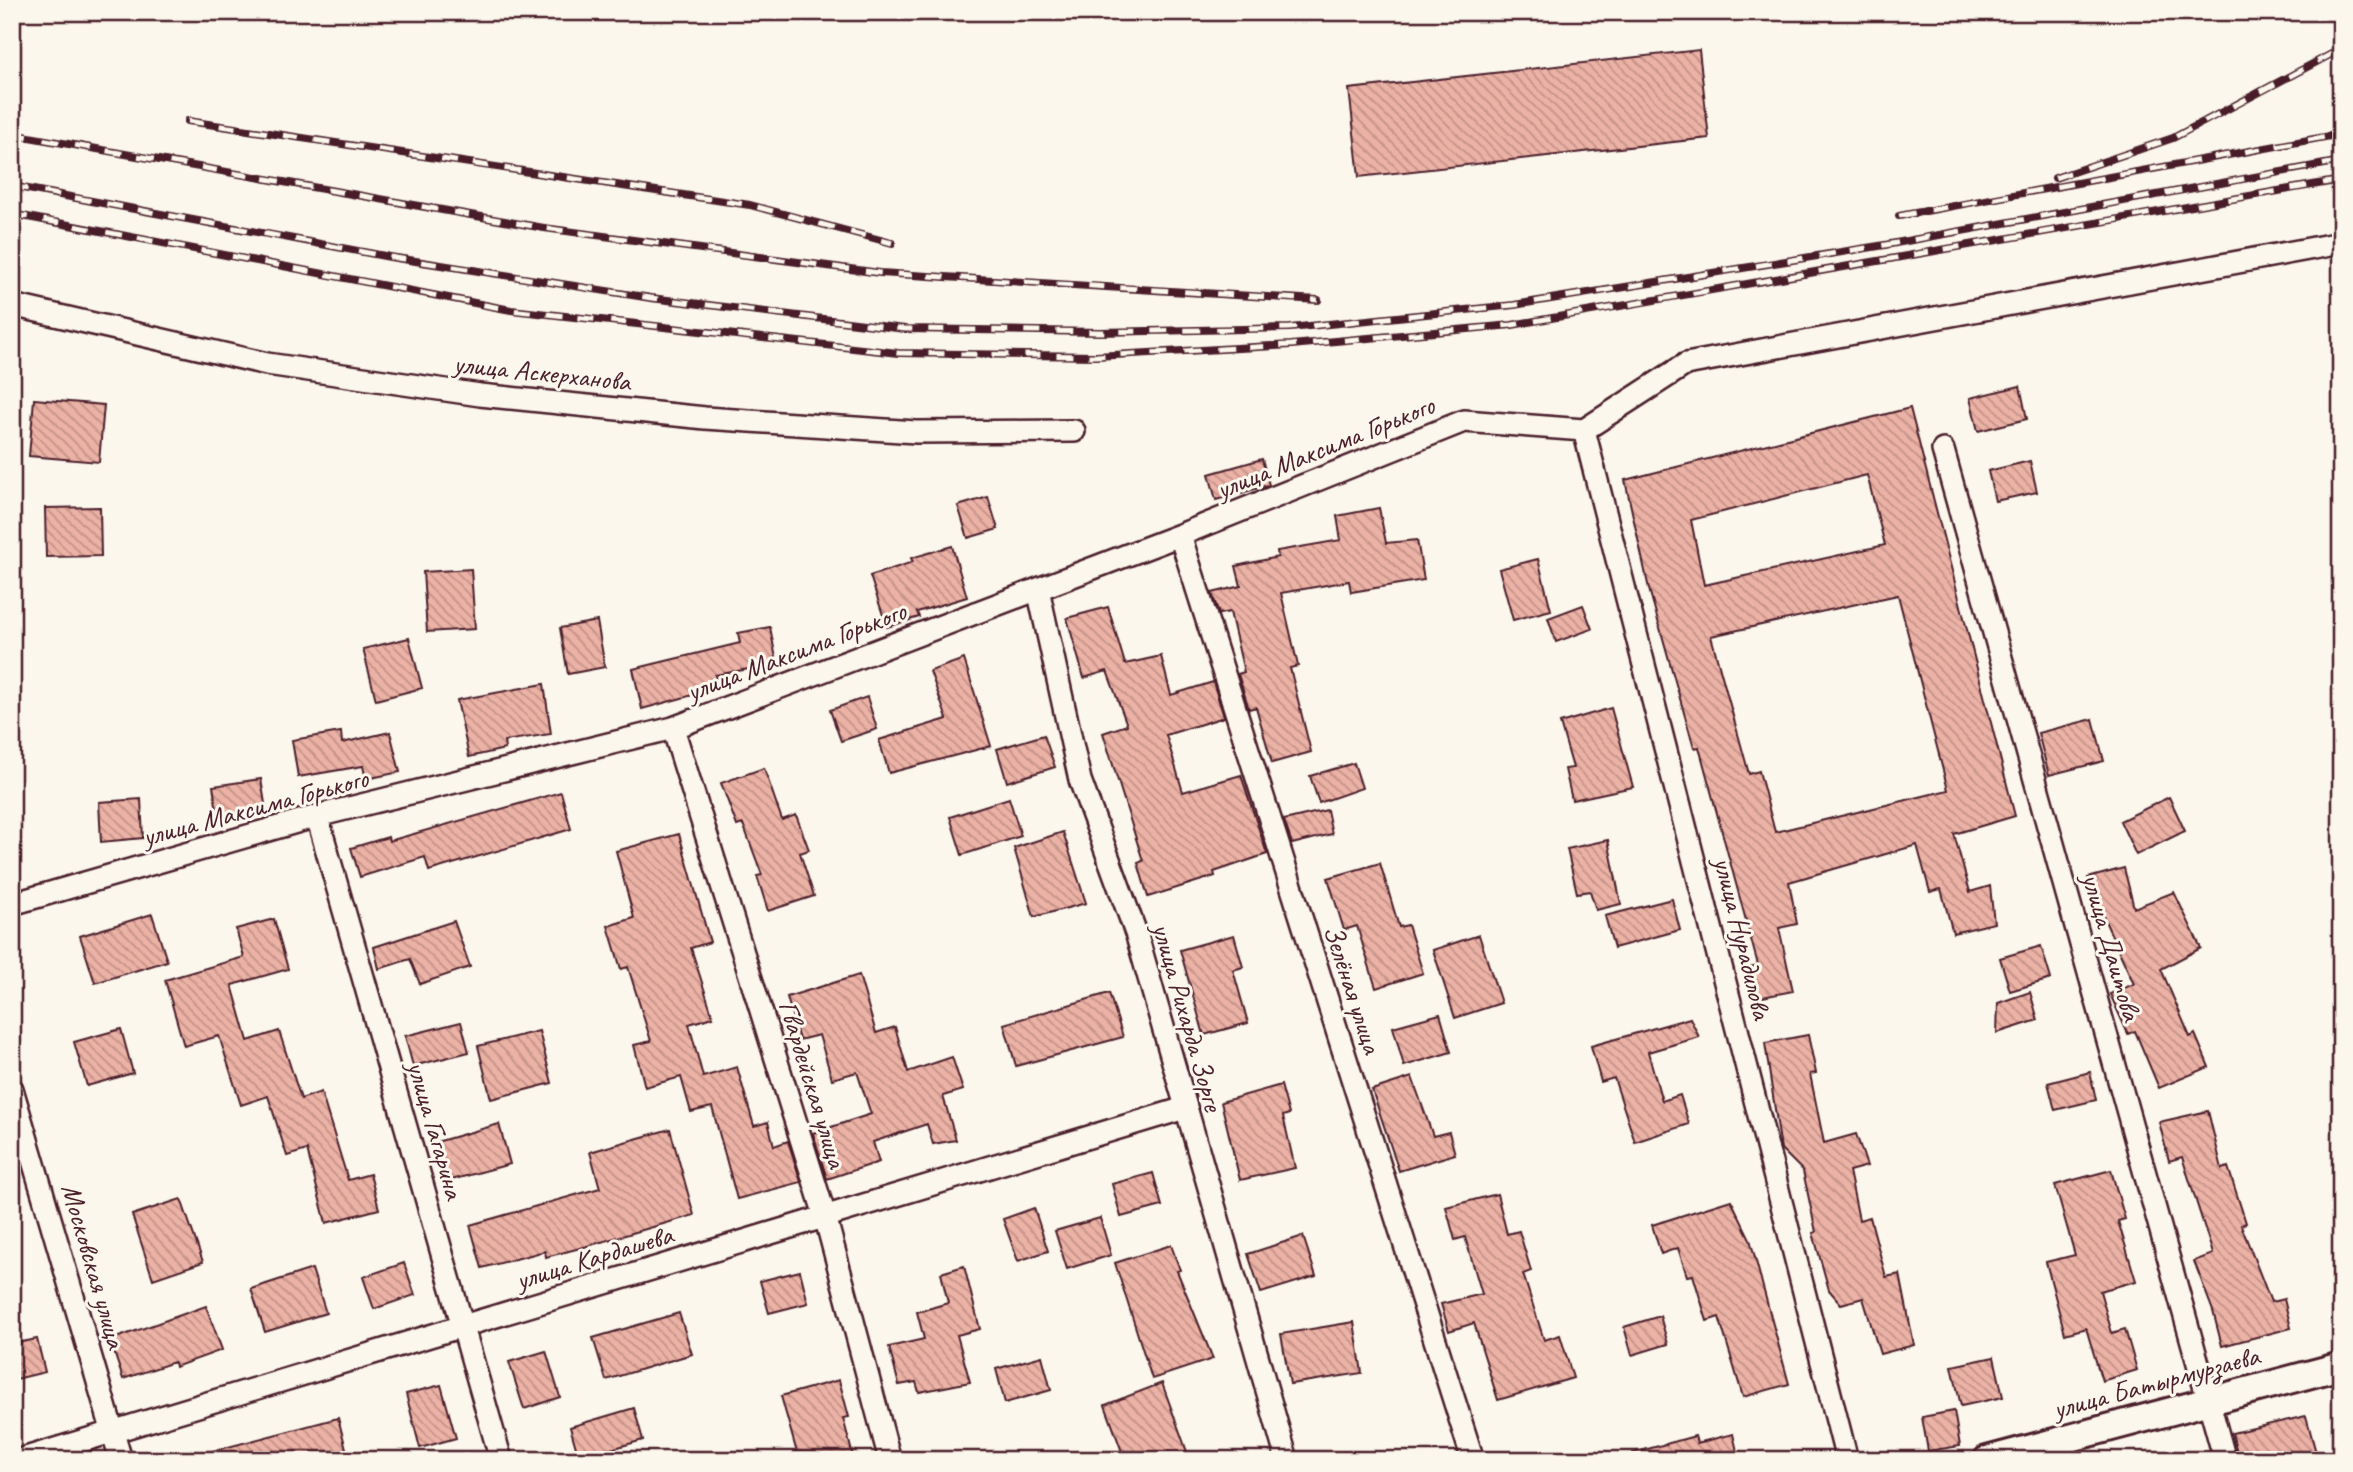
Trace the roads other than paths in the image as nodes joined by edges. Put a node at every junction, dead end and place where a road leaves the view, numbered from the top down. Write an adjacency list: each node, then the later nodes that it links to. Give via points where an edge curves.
1 (2341, 243): 3 (street, via 1686,364)
2 (12, 305): 4 (street, улица Аскерханова, via 267,364 480,395 705,418 916,432)
3 (1584, 430): 6 (street, улица Максима Горького, via 1464,421); 24 (street, улица Нурадилова)
4 (1074, 431)
5 (1943, 450): 16 (street, улица Даитова)
6 (1180, 536): 7 (street, улица Максима Горького); 23 (street, Зелёная улица)
7 (1038, 589): 8 (street, улица Максима Горького); 12 (street, улица Рихарда Зорге, via 1080,780 1137,936)
8 (673, 728): 9 (street, улица Максима Горького); 13 (street, Гвардейская улица)
9 (317, 816): 10 (street, улица Максима Горького); 14 (street, улица Гагарина)
10 (12, 904)
11 (12, 1089): 17 (street, Московская улица)
12 (1185, 1108): 13 (street, улица Кардашева); 22 (street, улица Рихарда Зорге)
13 (825, 1216): 14 (street, улица Кардашева); 21 (street, Гвардейская улица)
14 (462, 1326): 17 (street, улица Кардашева); 20 (street, улица Гагарина)
15 (2341, 1366): 16 (street, улица Батырмурзаева)
16 (2210, 1400): 25 (street, улица Батырмурзаева); 26 (street, улица Даитова)
17 (113, 1432): 18 (street, улица Кардашева); 19 (street, Московская улица)
18 (19, 1460)
19 (121, 1460)
20 (500, 1460)
21 (890, 1460)
22 (1287, 1460)
23 (1473, 1460)
24 (1847, 1460)
25 (1987, 1460)
26 (2225, 1460)

